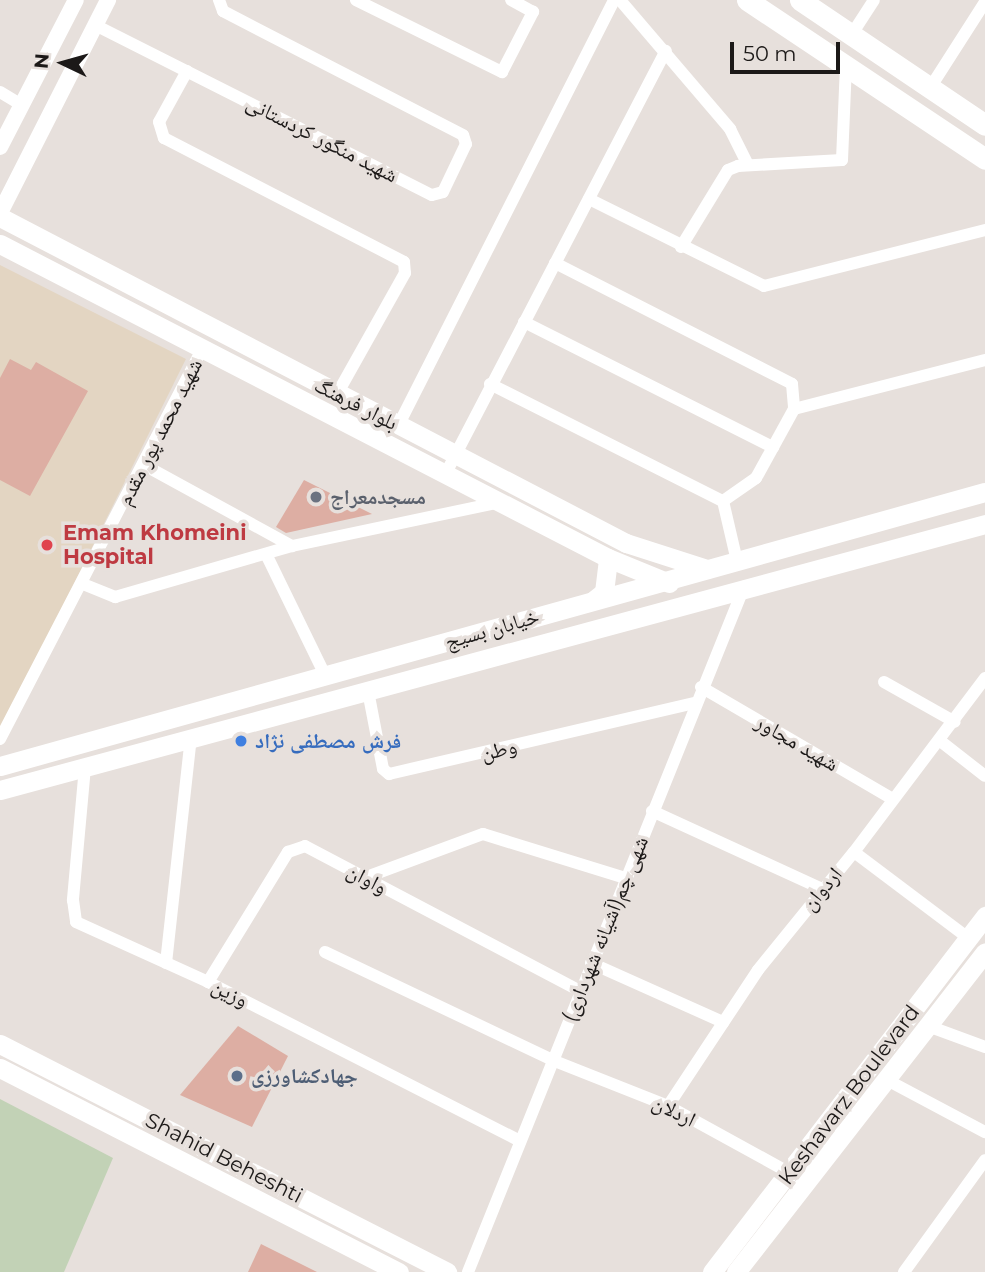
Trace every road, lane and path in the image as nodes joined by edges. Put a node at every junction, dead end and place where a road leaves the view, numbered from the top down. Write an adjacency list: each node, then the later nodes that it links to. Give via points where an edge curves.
1 (76, 0): 19 (street)
2 (107, 0): 12 (street)
3 (219, 0): 16 (street, شهید منگور کردستانی, via 218,8 466,139 443,192 432,195)
4 (356, 0): 5 (street, via 502,72 533,12)
5 (511, 0)
6 (614, 0): 36 (street)
7 (620, 0): 14 (street)
8 (747, 0): 15 (main road)
9 (800, 0): 13 (main road)
10 (874, 0): 13 (street)
11 (985, 2): 17 (street)
12 (94, 26): 16 (street, شهید منگور کردستانی); 25 (street)
13 (852, 34): 17 (main road)
14 (666, 51): 23 (street, via 730,129); 24 (street)
15 (846, 66): 22 (main road); 23 (street, via 842,160)
16 (187, 71): 34 (street, via 159,122 164,138 404,262 405,273)
17 (930, 88): 20 (main road)
18 (0, 92): 19 (street)
19 (22, 105): 21 (street)
20 (985, 125)
21 (0, 148)
22 (985, 159)
23 (748, 165): 28 (street, via 721,178)
24 (589, 198): 28 (street); 29 (street)
25 (4, 218): 34 (main road, بلوار فرهنگ)
26 (985, 230): 28 (street, via 777,286 754,283)
27 (1, 244): 31 (main road, بلوار فرهنگ)
28 (681, 247)
29 (555, 263): 30 (street); 35 (street, via 783,377 796,392)
30 (524, 322): 33 (street); 37 (street)
31 (203, 348): 39 (street, شهید محمد پور مقدم); 40 (main road, بلوار فرهنگ)
32 (985, 360): 35 (street)
33 (490, 384): 38 (street); 42 (street)
34 (337, 394): 36 (main road, بلوار فرهنگ)
35 (794, 409): 37 (street)
36 (398, 426): 38 (main road, بلوار فرهنگ)
37 (773, 447): 42 (street, via 756,478)
38 (454, 455): 40 (street); 46 (main road, بلوار فرهنگ)
39 (144, 465): 47 (street); 54 (street, شهید محمد پور مقدم)
40 (446, 473): 43 (main road, بلوار فرهنگ)
41 (985, 492): 45 (main road, خیابان بسیج)
42 (723, 500): 51 (street)
43 (500, 502): 47 (street); 50 (main road, بلوار فرهنگ)
44 (985, 524): 49 (main road, خیابان بسیج)
45 (848, 530): 49 (main road); 51 (main road, خیابان بسیج)
46 (626, 543): 50 (main road); 52 (main road, بلوار فرهنگ)
47 (292, 546): 48 (street)
48 (266, 554): 54 (street, via 115,597); 58 (street)
49 (856, 558): 55 (main road, خیابان بسیج)
50 (612, 560): 53 (main road, بلوار فرهنگ); 56 (main road, via 604,592)
51 (737, 561): 52 (main road, خیابان بسیج)
52 (708, 569): 53 (main road, خیابان بسیج)
53 (668, 580): 56 (main road, خیابان بسیج); 57 (main road)
54 (83, 584): 66 (street, شهید محمد پور مقدم)
55 (744, 587): 57 (main road, خیابان بسیج); 61 (street, شهی چم(آشیانه شهرداری))
56 (594, 600): 58 (main road, خیابان بسیج)
57 (674, 605): 62 (main road, خیابان بسیج)
58 (325, 676): 68 (main road, خیابان بسیج)
59 (985, 678): 64 (street, اردوان)
60 (884, 682): 64 (street)
61 (701, 687): 63 (street, شهی چم(آشیانه شهرداری)); 72 (street, شهید مجاور)
62 (368, 691): 63 (street, وطن, via 383,769 389,774); 65 (main road, خیابان بسیج)
63 (695, 704): 73 (street, شهی چم(آشیانه شهرداری))
64 (955, 722): 67 (street, اردوان)
65 (191, 738): 69 (main road, خیابان بسیج); 82 (street)
66 (0, 739)
67 (939, 740): 70 (street); 72 (street, اردوان)
68 (0, 766)
69 (85, 767): 71 (main road, خیابان بسیج); 82 (street, وزین, via 73,901 76,922)
70 (985, 776)
71 (1, 792)
72 (893, 799): 74 (street, اردوان)
73 (652, 811): 76 (street, شهی چم(آشیانه شهرداری)); 77 (street)
74 (854, 852): 77 (street, اردوان); 79 (street)
75 (364, 878): 76 (street, via 483,834); 84 (street, واوان, via 305,846 295,847); 85 (street, واوان)
76 (625, 878): 83 (street, شهی چم(آشیانه شهرداری))
77 (822, 889): 86 (street, اردوان)
78 (985, 916): 79 (main road, Keshavarz Boulevard)
79 (968, 938): 99 (main road, Keshavarz Boulevard)
80 (325, 952): 90 (street, اردلان)
81 (985, 952): 87 (main road, Keshavarz Boulevard)
82 (166, 963): 84 (street, وزین)
83 (591, 963): 85 (street, شهی چم(آشیانه شهرداری)); 86 (street)
84 (208, 982): 97 (street, وزین)
85 (580, 991): 90 (street, شهی چم(آشیانه شهرداری))
86 (723, 1022): 94 (street, اردوان)
87 (928, 1026): 89 (street); 92 (main road, Keshavarz Boulevard)
88 (0, 1044): 93 (main road, Shahid Beheshti)
89 (985, 1047)
90 (552, 1060): 94 (street, اردلان); 97 (street, شهی چم(آشیانه شهرداری))
91 (0, 1068): 95 (main road, Shahid Beheshti)
92 (887, 1080): 96 (street); 107 (main road, Keshavarz Boulevard)
93 (122, 1106): 95 (main road); 100 (main road, Shahid Beheshti)
94 (668, 1106): 99 (street, اردلان)
95 (112, 1126): 101 (main road, Shahid Beheshti)
96 (985, 1132)
97 (520, 1141): 105 (street, شهی چم(آشیانه شهرداری))
98 (985, 1160): 108 (street)
99 (790, 1173): 106 (main road, Keshavarz Boulevard)
100 (308, 1201): 101 (main road); 102 (main road, Shahid Beheshti)
101 (297, 1220): 103 (main road, Shahid Beheshti)
102 (412, 1254): 103 (main road); 104 (main road, Shahid Beheshti)
103 (401, 1272)
104 (447, 1272)
105 (468, 1272)
106 (712, 1272)
107 (736, 1272)
108 (904, 1272)

